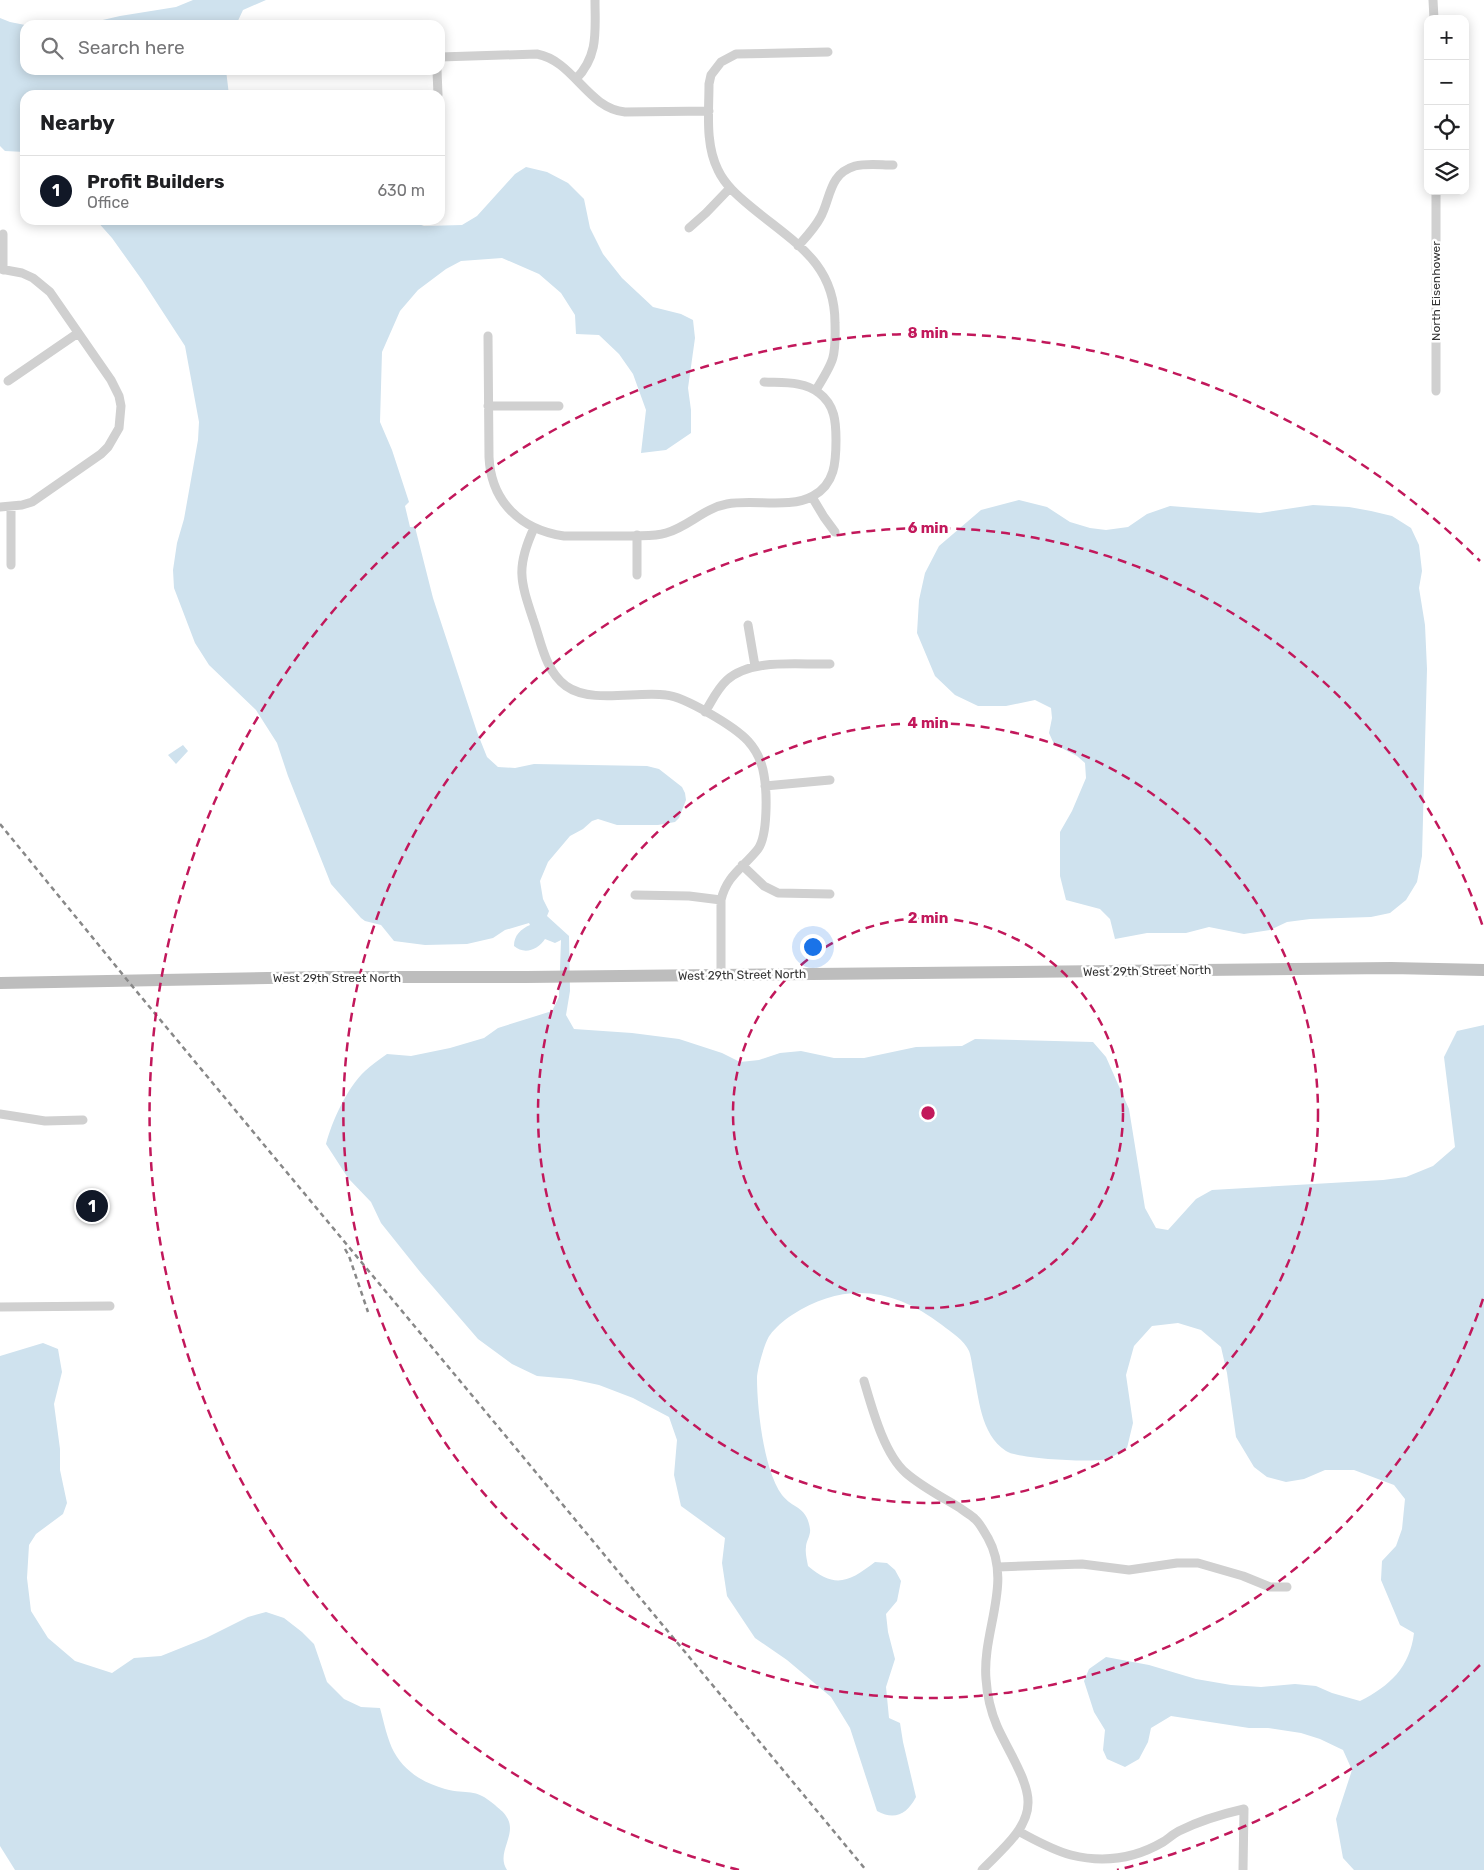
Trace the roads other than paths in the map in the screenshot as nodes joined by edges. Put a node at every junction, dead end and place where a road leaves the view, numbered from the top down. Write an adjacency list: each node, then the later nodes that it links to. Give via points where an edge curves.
1 (595, 0): 7 (street, via 592,56)
2 (1433, 0): 3 (street)
3 (1434, 15)
4 (828, 52): 9 (street, via 743,53 728,57 720,62 712,75)
5 (445, 58): 7 (street, via 537,54 553,59)
6 (437, 75): 8 (street)
7 (576, 79): 9 (street, via 598,101 614,110)
8 (438, 90)
9 (709, 111): 11 (street, via 713,158)
10 (894, 165): 15 (street, via 860,165 837,176 820,218)
11 (730, 188): 13 (street); 15 (street)
12 (1436, 195): 22 (street, North Eisenhower)
13 (688, 228)
14 (3, 234): 16 (street)
15 (798, 246): 21 (street, via 822,271 833,294 835,308 834,358)
16 (1, 270): 17 (street, via 22,273 43,284)
17 (78, 333): 19 (street); 27 (street, via 115,387 121,406 119,428 101,454 41,497)
18 (488, 336): 23 (street)
19 (8, 381)
20 (764, 382): 21 (street, via 799,384)
21 (816, 390): 25 (street, via 834,412 836,458 832,477)
22 (1436, 392)
23 (488, 406): 24 (street); 28 (street, via 489,461 494,486 514,514)
24 (560, 406)
25 (812, 497): 29 (street); 30 (street, via 794,502 726,504 666,533)
26 (0, 506): 27 (street)
27 (11, 506): 31 (street)
28 (534, 528): 30 (street, via 564,536); 36 (street, via 521,563 523,587 547,661 557,678 564,685 589,695 665,695 684,700)
29 (835, 532)
30 (637, 536): 32 (street)
31 (11, 565)
32 (637, 575)
33 (748, 625): 35 (street)
34 (830, 664): 35 (street)
35 (755, 666): 36 (street, via 726,680)
36 (705, 712): 38 (street, via 733,728 749,742 761,764)
37 (830, 780): 38 (street)
38 (765, 786): 39 (street, via 762,841)
39 (742, 865): 40 (street, via 771,891); 42 (street, via 727,882)
40 (830, 894)
41 (635, 895): 42 (street)
42 (721, 900): 44 (street)
43 (1484, 970): 44 (main road, West 29th Street North, via 1391,968)
44 (721, 975): 45 (main road, West 29th Street North)
45 (0, 983)
46 (0, 1114): 47 (street, via 45,1121)
47 (83, 1120)
48 (110, 1306): 49 (street)
49 (0, 1307)
50 (864, 1381): 51 (street, via 876,1424 904,1472 976,1519 989,1540)
51 (998, 1567): 52 (street, via 1082,1564 1129,1570 1198,1563 1270,1587); 53 (street, via 999,1589 988,1643 986,1678 997,1726 1024,1783 1028,1803 1026,1817)
52 (1287, 1587)
53 (1018, 1832): 54 (street); 55 (street, via 1068,1854 1096,1860 1113,1859 1130,1857 1220,1814 1244,1810)
54 (982, 1870)
55 (1243, 1870)

